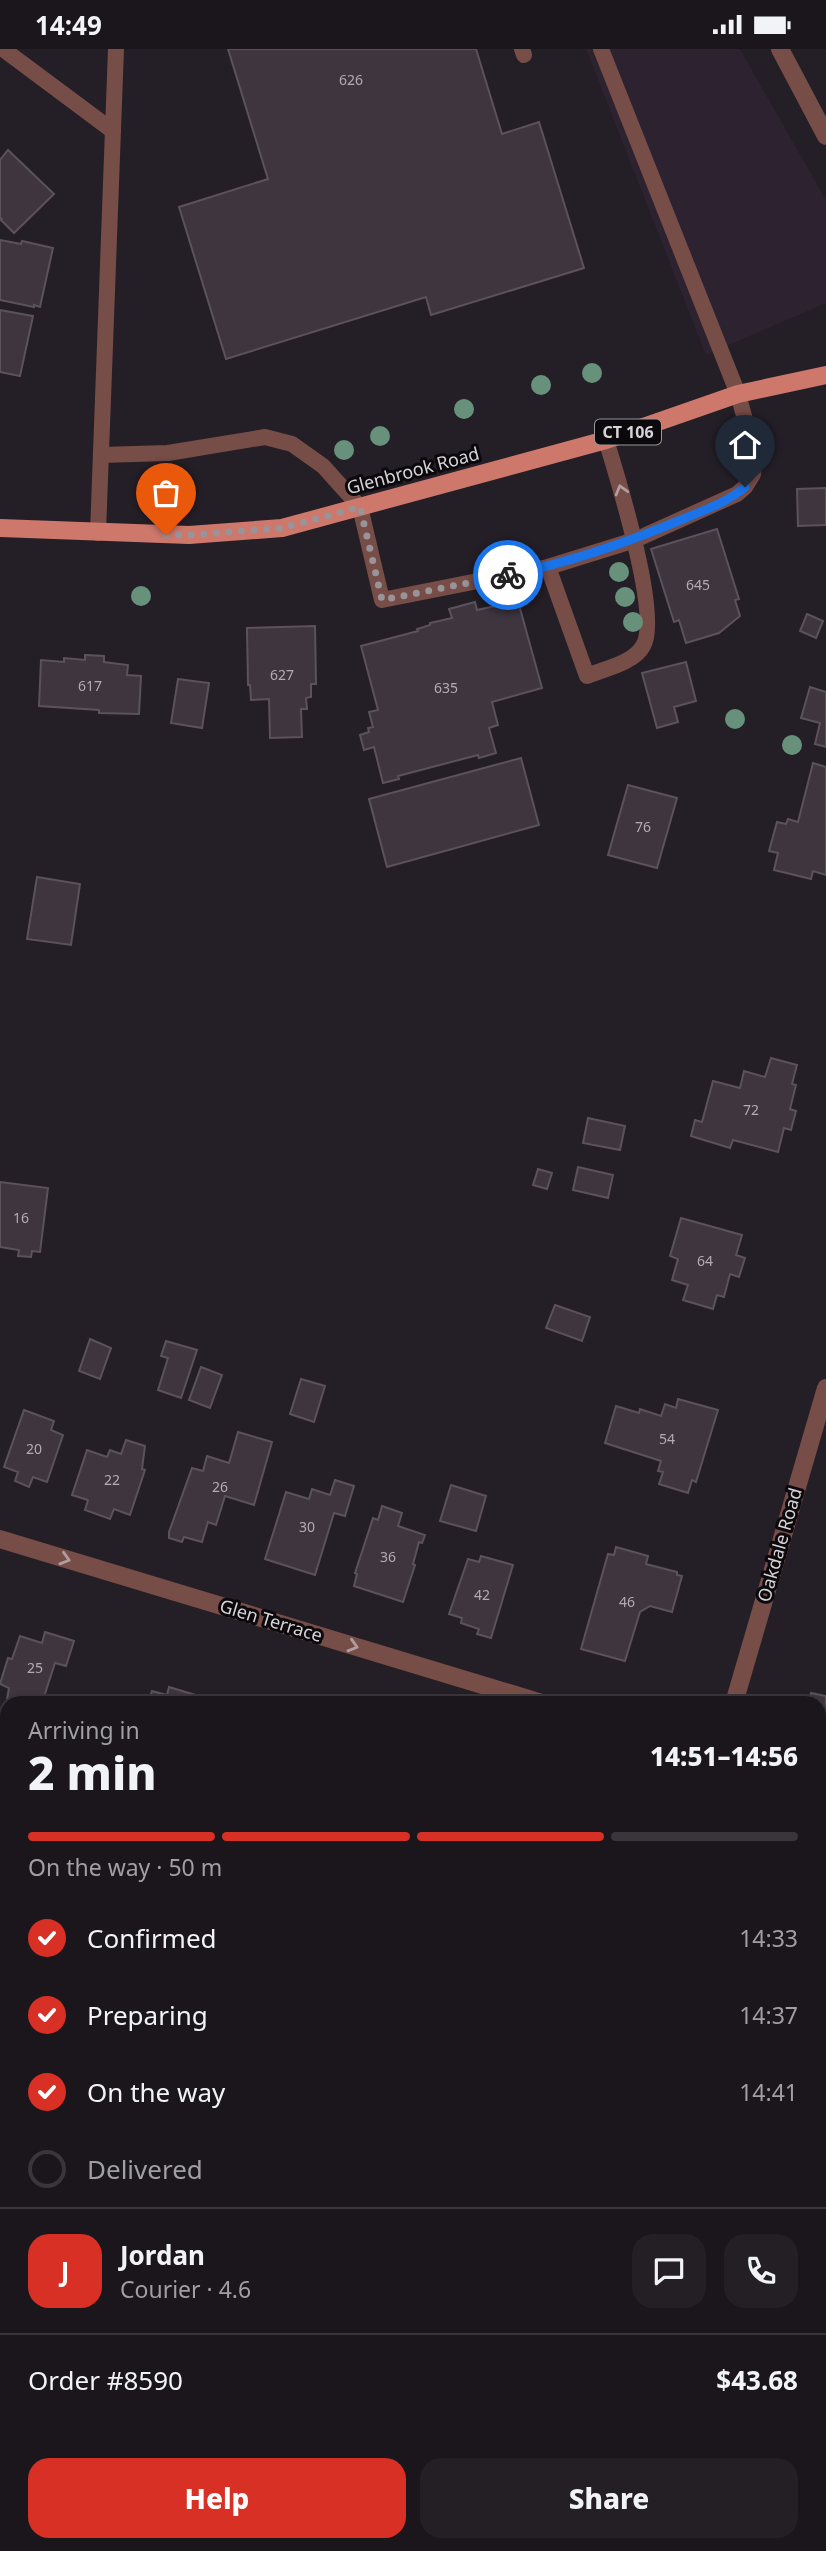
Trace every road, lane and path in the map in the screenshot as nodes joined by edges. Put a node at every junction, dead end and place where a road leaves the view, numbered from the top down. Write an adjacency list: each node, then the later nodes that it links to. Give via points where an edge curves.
1 (2, 49): 5 (lane)
2 (116, 49): 5 (lane)
3 (601, 49): 8 (lane)
4 (780, 49): 6 (street)
5 (113, 131): 10 (lane)
6 (826, 136)
7 (826, 375): 8 (main road, Glenbrook Road / CT 106)
8 (738, 394): 9 (main road, Glenbrook Road / CT 106); 14 (lane, via 755,456 753,474 745,487 714,506)
9 (606, 440): 11 (main road, Glenbrook Road / CT 106); 14 (lane, one-way to 9)
10 (101, 455): 11 (lane, via 168,453 265,437 292,444 323,466); 13 (lane)
11 (360, 507): 13 (main road, Glenbrook Road / CT 106, via 282,528 189,535); 15 (lane, via 382,600)
12 (0, 528): 13 (main road, Glenbrook Road / CT 106)
13 (98, 533)
14 (635, 540): 15 (lane); 15 (lane, via 647,638 632,657 587,676)
15 (548, 566)
16 (826, 1388): 19 (street, Oakdale Road)
17 (0, 1539): 18 (street, Glen Terrace, one-way to 18)
18 (519, 1696)
19 (736, 1696)

